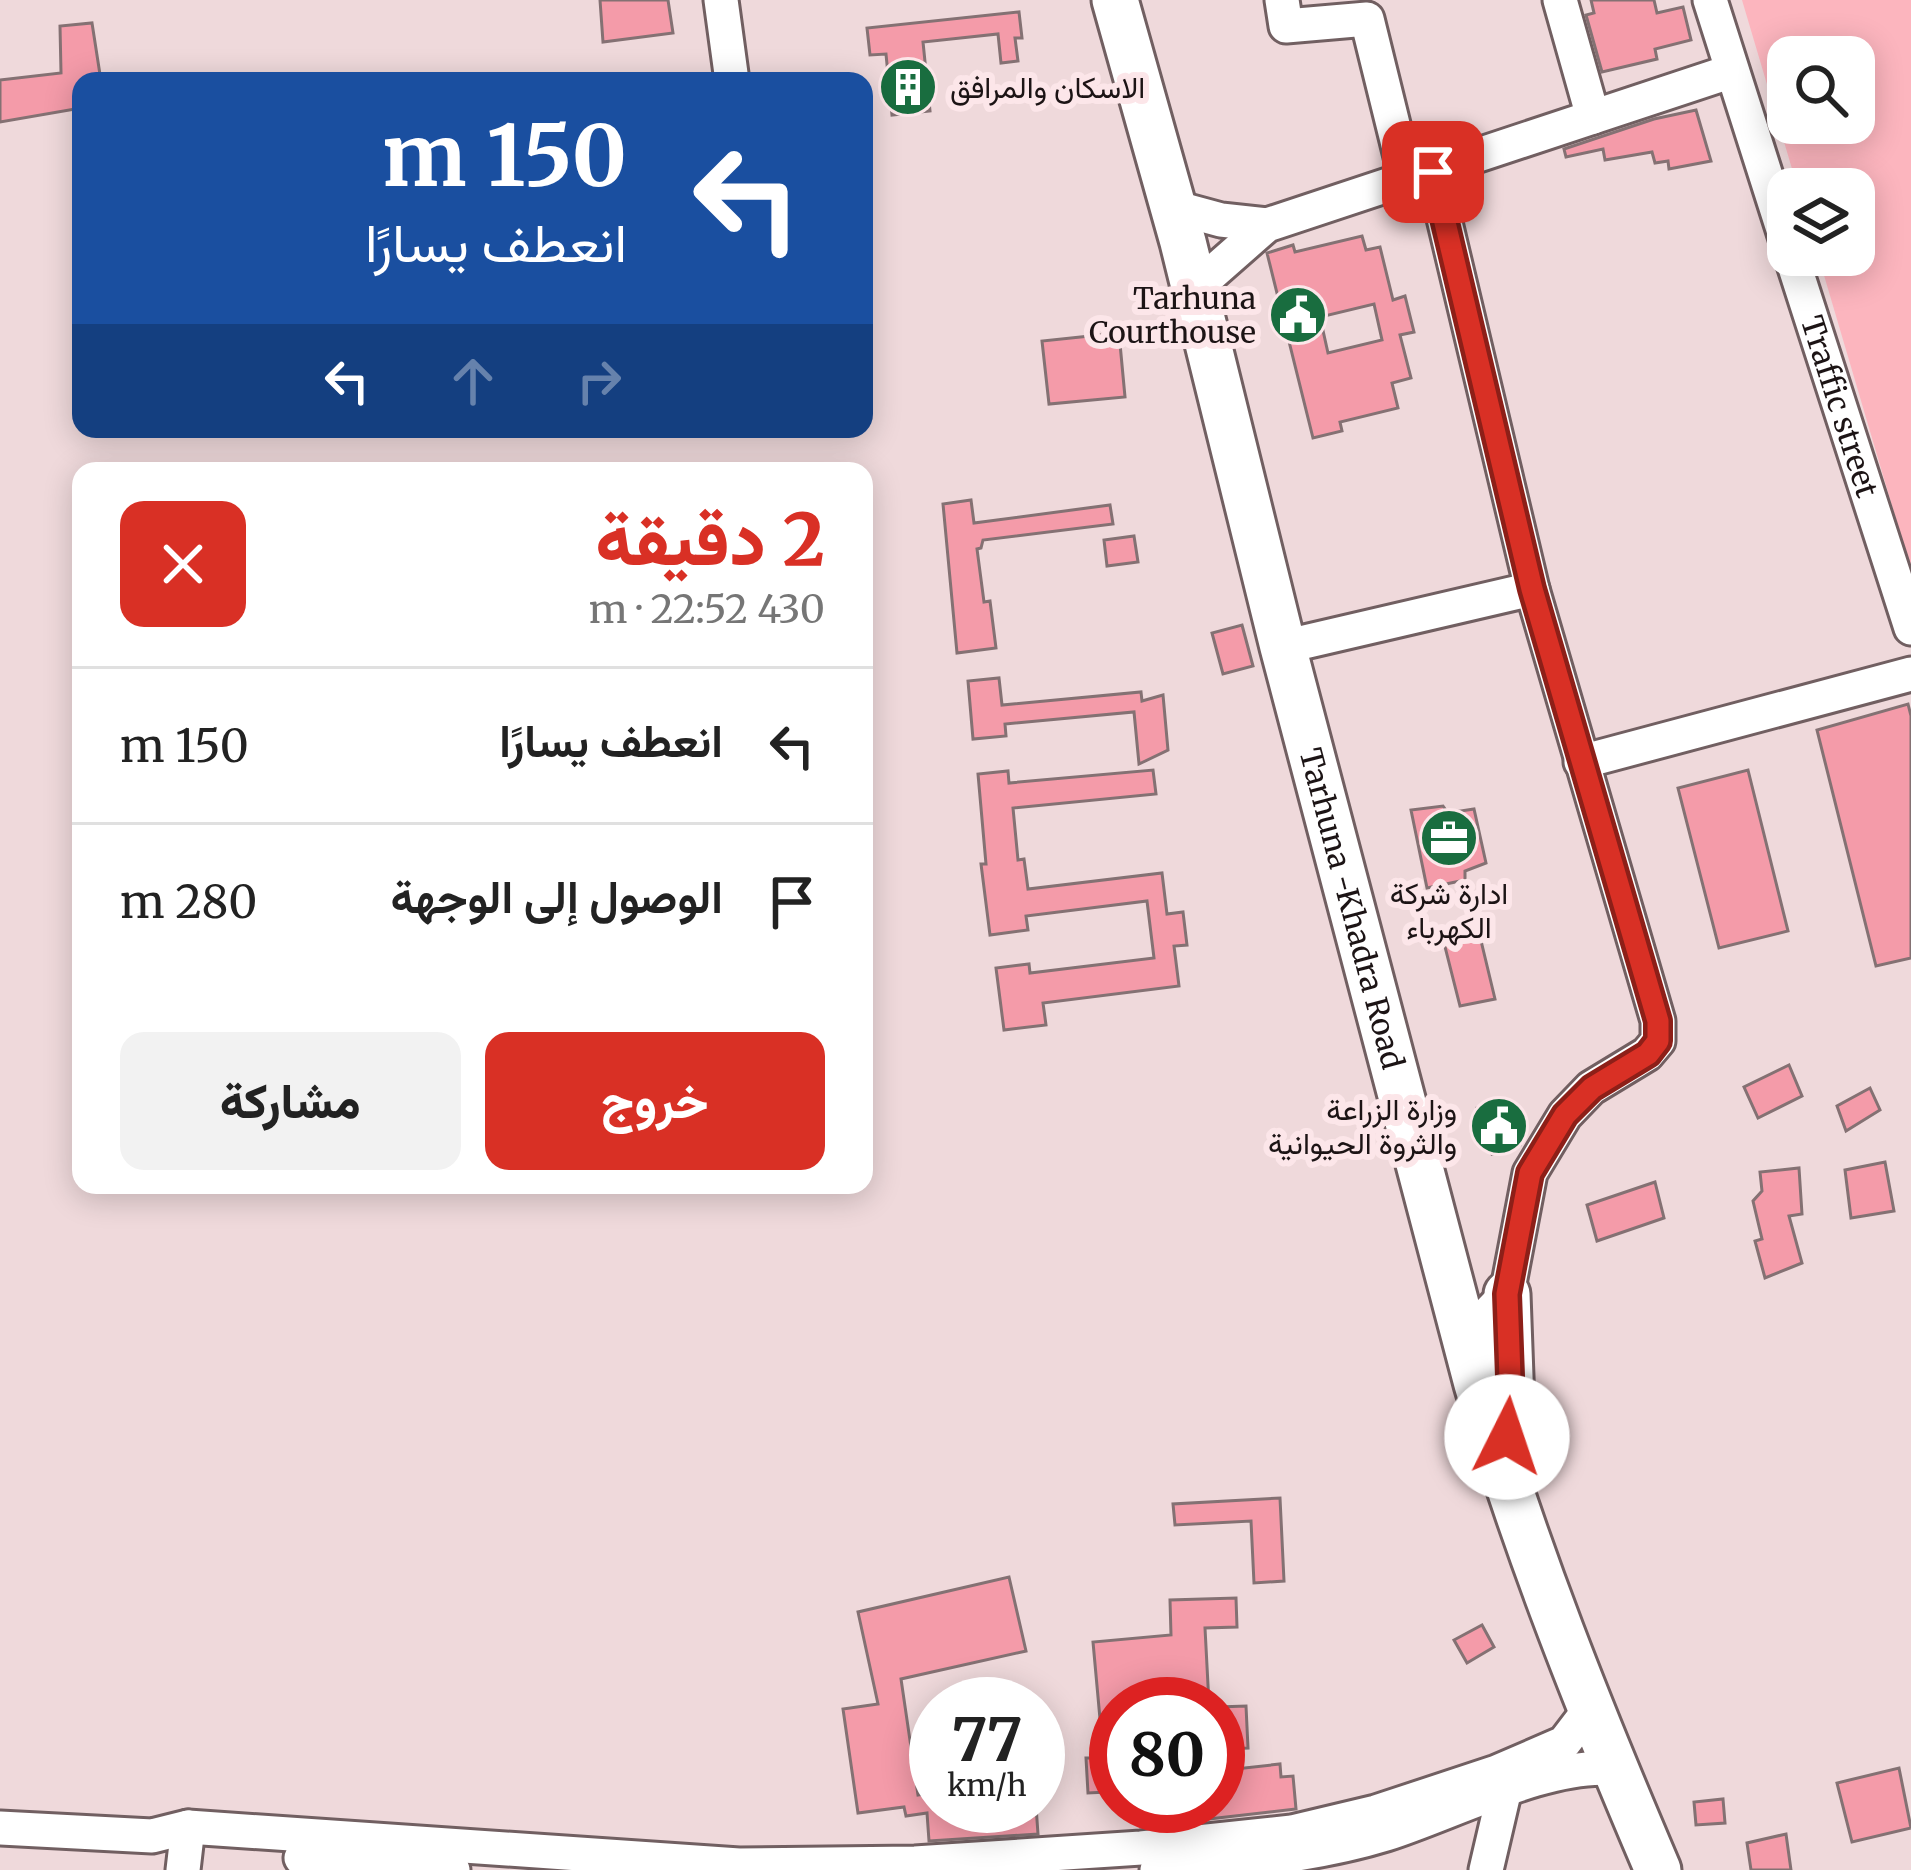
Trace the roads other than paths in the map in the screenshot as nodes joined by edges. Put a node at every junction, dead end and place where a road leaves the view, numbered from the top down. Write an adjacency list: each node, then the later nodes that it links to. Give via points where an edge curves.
1 (721, 0): 7 (street)
2 (1115, 0): 11 (highway, Tarhuna -Khadra Road)
3 (1282, 0): 9 (street, via 1286,26 1367,20)
4 (1560, 0): 8 (street)
5 (1710, 0): 6 (street)
6 (1732, 71): 8 (street); 10 (street)
7 (731, 72)
8 (1593, 116): 9 (street)
9 (1420, 176): 12 (street); 15 (street)
10 (1767, 180)
11 (1172, 207): 12 (street); 14 (highway, Tarhuna -Khadra Road)
12 (1267, 225): 14 (street)
13 (1798, 276): 16 (street, Traffic street)
14 (1194, 290): 17 (highway, Tarhuna -Khadra Road)
15 (1532, 589): 17 (street); 19 (street)
16 (1911, 628)
17 (1283, 646): 21 (highway, Tarhuna -Khadra Road)
18 (1911, 674): 19 (street)
19 (1581, 762): 20 (street, via 1658,1041 1565,1115 1530,1173)
20 (1511, 1273): 21 (street); 22 (highway)
21 (1458, 1317): 22 (highway, Tarhuna -Khadra Road)
22 (1502, 1470): 23 (highway, Tarhuna -Khadra Road)
23 (1590, 1708): 24 (highway, Tarhuna -Khadra Road); 25 (street, via 1564,1743)
24 (1615, 1769): 25 (street); 32 (highway, Tarhuna -Khadra Road)
25 (1501, 1782): 28 (street, via 1292,1832); 30 (street, via 1383,1835 1296,1856); 31 (street)
26 (0, 1828): 27 (street, via 152,1835)
27 (185, 1849): 28 (street); 29 (street)
28 (1036, 1863)
29 (453, 1870)
30 (1157, 1870)
31 (1486, 1870)
32 (1658, 1870)

